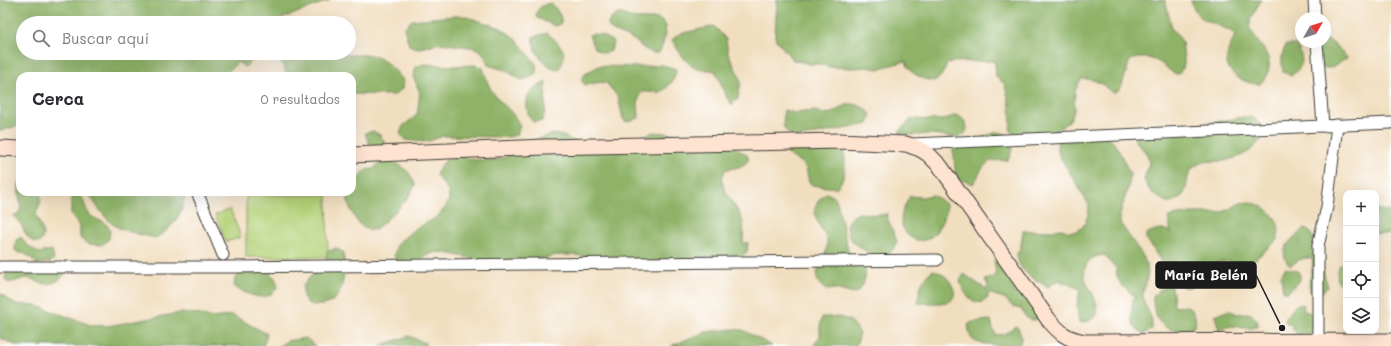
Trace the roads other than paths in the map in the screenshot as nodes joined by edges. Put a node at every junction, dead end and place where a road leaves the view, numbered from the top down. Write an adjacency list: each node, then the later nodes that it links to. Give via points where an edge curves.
1 (1314, 0): 2 (street)
2 (1315, 12)
3 (1317, 48): 6 (street)
4 (1391, 123): 5 (street)
5 (1338, 125): 6 (street); 15 (street, via 1327,208 1318,246)
6 (1323, 126): 7 (street)
7 (906, 144): 10 (street, via 839,141 673,144); 15 (street, via 928,154 940,166 1048,319 1067,338 1086,342)
8 (0, 148): 9 (street)
9 (16, 149)
10 (356, 155)
11 (199, 196): 12 (street)
12 (223, 255)
13 (937, 260): 14 (street)
14 (0, 267)
15 (1318, 341): 16 (street)
16 (1391, 341)

